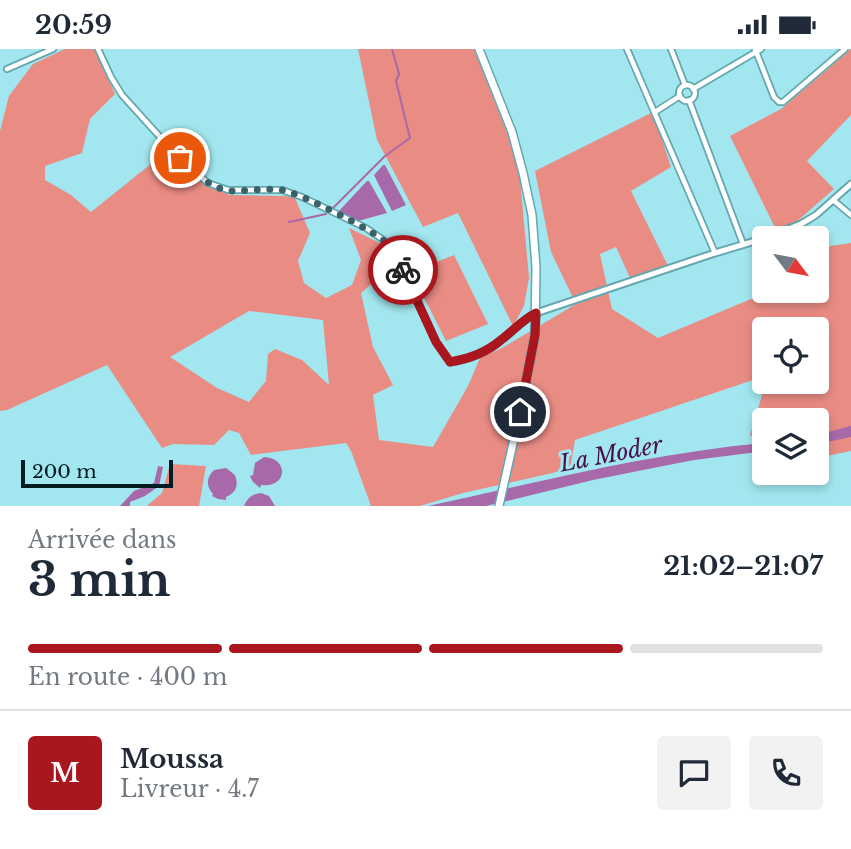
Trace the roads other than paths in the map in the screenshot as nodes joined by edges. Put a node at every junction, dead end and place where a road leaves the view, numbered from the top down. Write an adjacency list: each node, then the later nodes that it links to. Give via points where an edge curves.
1 (53, 49): 8 (street)
2 (98, 49): 22 (street, via 122,95 208,183 228,190 282,190 366,228 389,244)
3 (479, 49): 21 (main road, via 512,132 527,186)
4 (627, 49): 13 (street)
5 (671, 49): 9 (street)
6 (845, 49): 7 (street, via 783,102 774,97)
7 (758, 50): 10 (street)
8 (7, 69)
9 (685, 85): 10 (street); 11 (street)
10 (693, 89): 12 (street)
11 (680, 96): 12 (street); 13 (street)
12 (690, 100): 19 (street)
13 (655, 111): 20 (street)
14 (851, 184): 15 (street)
15 (833, 200): 16 (street); 17 (street)
16 (851, 215)
17 (798, 226)
18 (752, 242): 19 (street)
19 (743, 244): 20 (street)
20 (715, 253): 21 (street)
21 (536, 313): 22 (street, via 480,354); 23 (main road, via 532,368)
22 (450, 362)
23 (499, 506)

